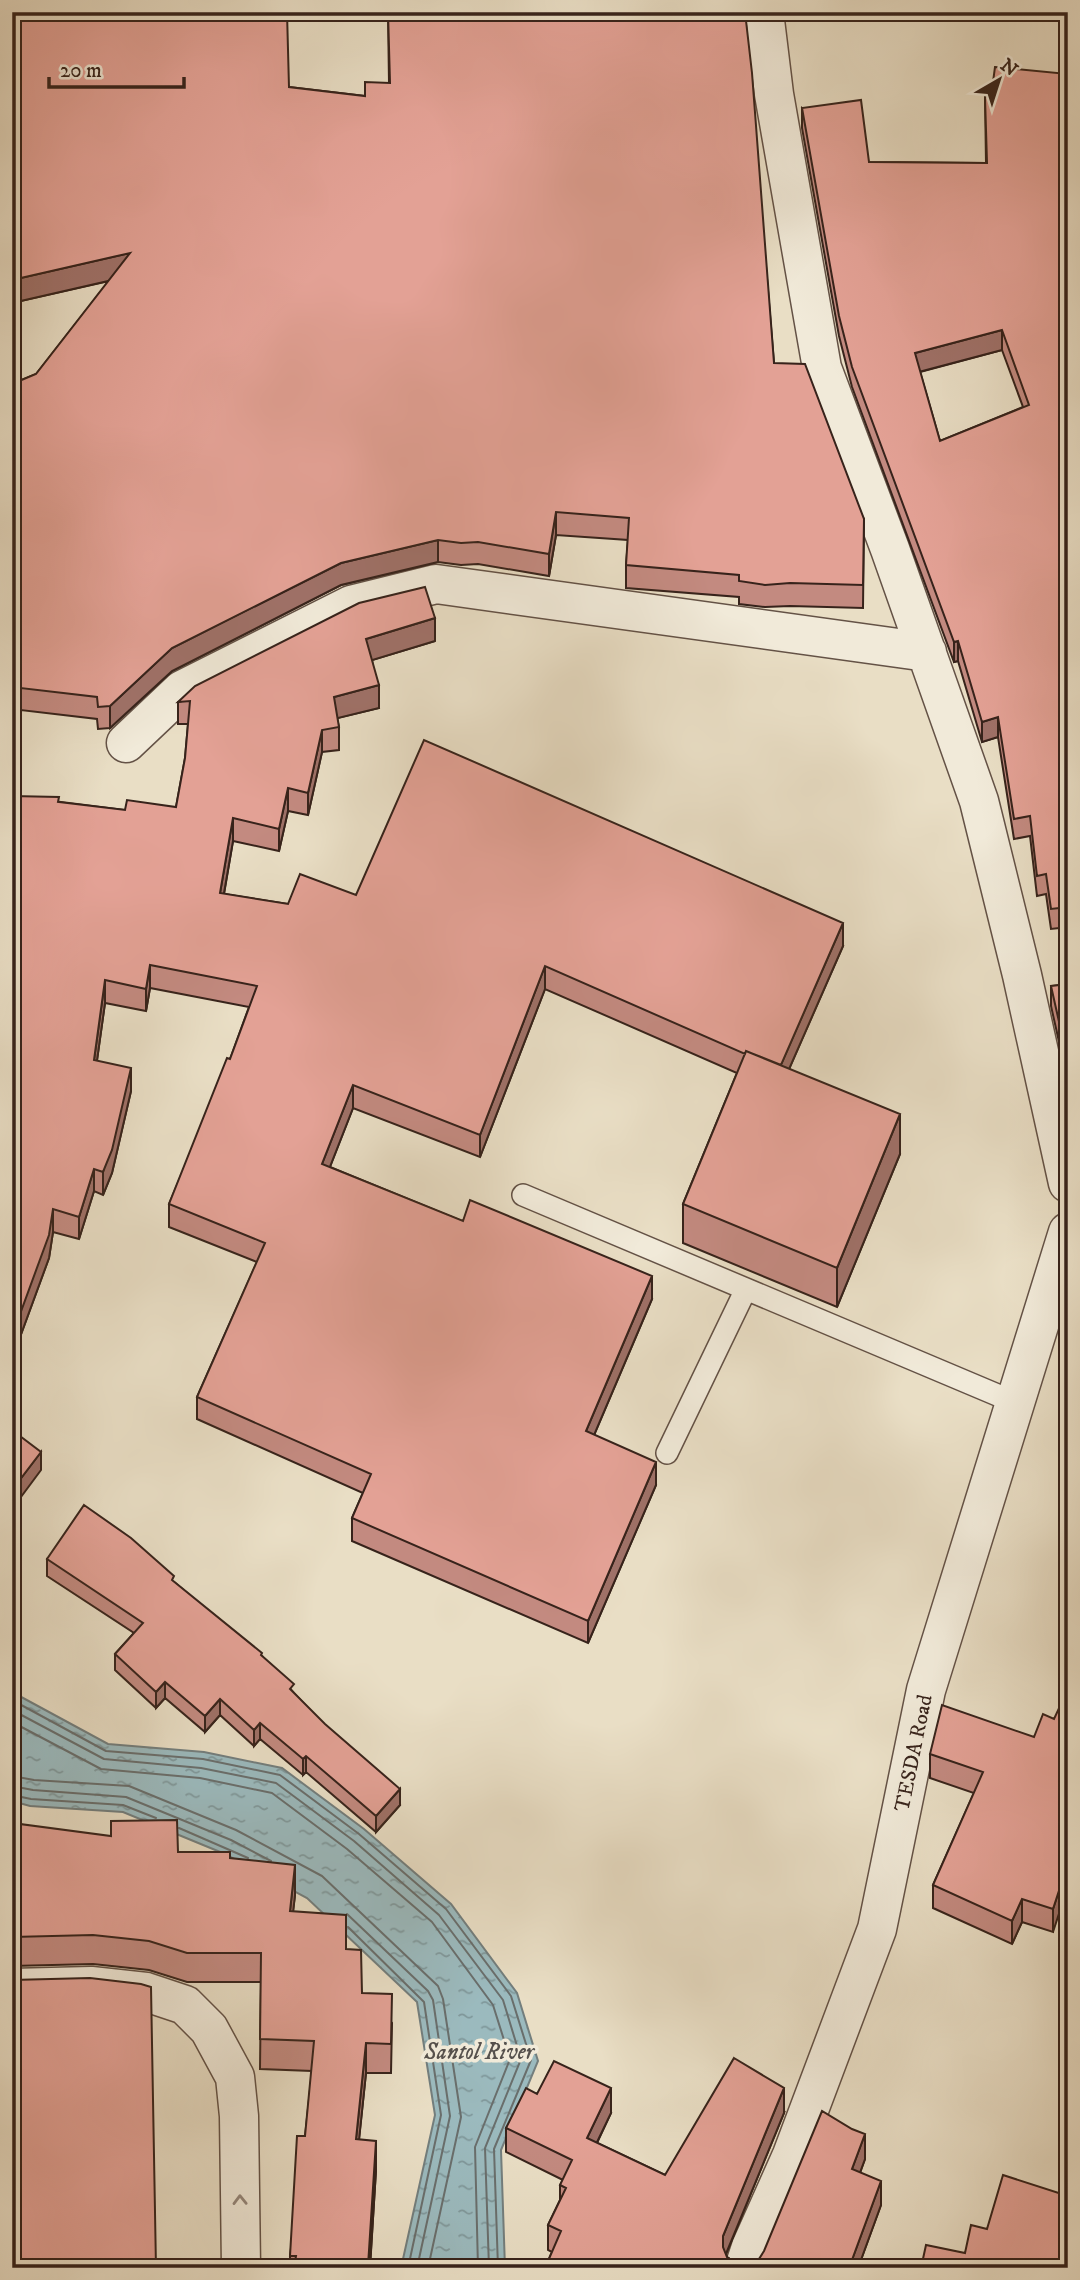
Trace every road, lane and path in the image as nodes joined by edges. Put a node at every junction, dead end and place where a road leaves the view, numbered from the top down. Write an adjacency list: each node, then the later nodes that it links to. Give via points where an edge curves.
1 (764, 12): 2 (street, via 822,368)
2 (927, 652): 3 (street, via 436,584 351,605 182,690); 4 (street, via 979,801)
3 (126, 743)
4 (1068, 1183)
5 (523, 1195): 7 (lane)
6 (1068, 1232): 8 (street, TESDA Road)
7 (746, 1289): 8 (lane); 9 (lane)
8 (1014, 1402): 12 (street, TESDA Road, via 926,1690 877,1929)
9 (667, 1453)
10 (12, 1988): 11 (street, one-way to 10, via 235,2077 209,2029 185,2005 146,1992 91,1986)
11 (241, 2268)
12 (744, 2268)

